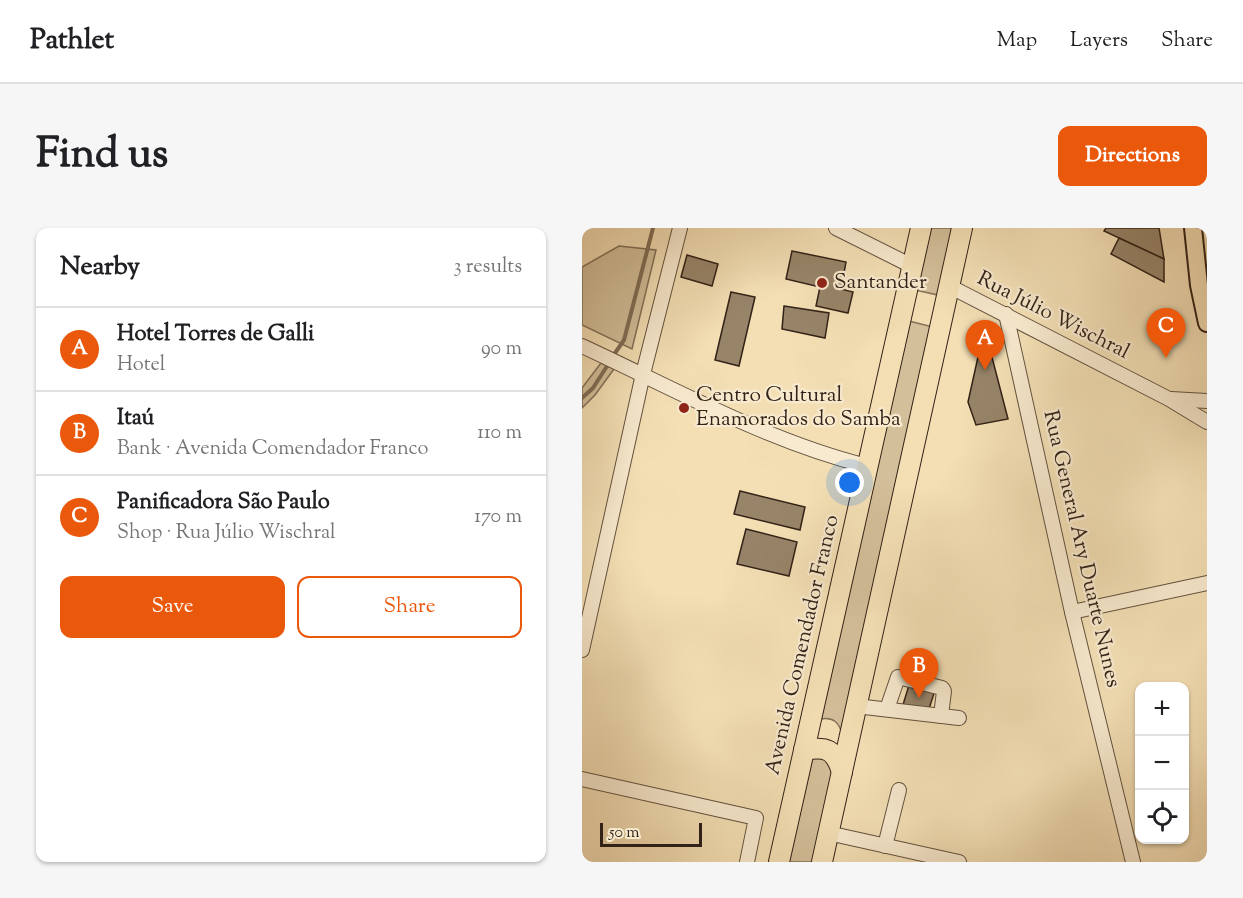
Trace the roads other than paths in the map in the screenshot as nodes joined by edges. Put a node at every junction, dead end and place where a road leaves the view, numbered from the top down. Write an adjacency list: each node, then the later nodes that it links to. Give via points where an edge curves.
1 (680, 228): 11 (street)
2 (836, 228): 6 (street)
3 (921, 228): 6 (highway, Avenida Comendador Franco)
4 (962, 228): 7 (highway)
5 (1193, 228): 9 (main road, via 1198,285)
6 (912, 266): 15 (highway, Avenida Comendador Franco)
7 (949, 286): 8 (street, Rua Júlio Wischral); 19 (highway)
8 (1006, 314): 12 (street, Rua Júlio Wischral); 17 (street, Rua General Ary Duarte Nunes)
9 (1207, 323)
10 (582, 345): 11 (street)
11 (644, 374): 15 (street, via 738,421); 18 (street)
12 (1169, 399): 13 (street, Rua Júlio Wischral); 14 (street, Rua Júlio Wischral)
13 (1207, 401)
14 (1207, 422)
15 (867, 466): 23 (highway, Avenida Comendador Franco)
16 (1207, 583): 17 (street)
17 (1072, 612): 33 (street, Rua General Ary Duarte Nunes)
18 (582, 650)
19 (856, 706): 20 (street); 24 (highway)
20 (887, 710): 21 (street); 21 (street, via 898,677 942,688)
21 (941, 716): 22 (street)
22 (959, 718)
23 (804, 750): 24 (highway, via 824,748 838,760); 30 (highway, Avenida Comendador Franco)
24 (842, 772): 27 (highway)
25 (582, 779): 29 (street, via 756,818)
26 (899, 790): 28 (street)
27 (828, 833): 28 (street); 31 (highway)
28 (885, 846): 32 (street)
29 (747, 862)
30 (779, 862)
31 (822, 862)
32 (959, 862)
33 (1133, 862)

